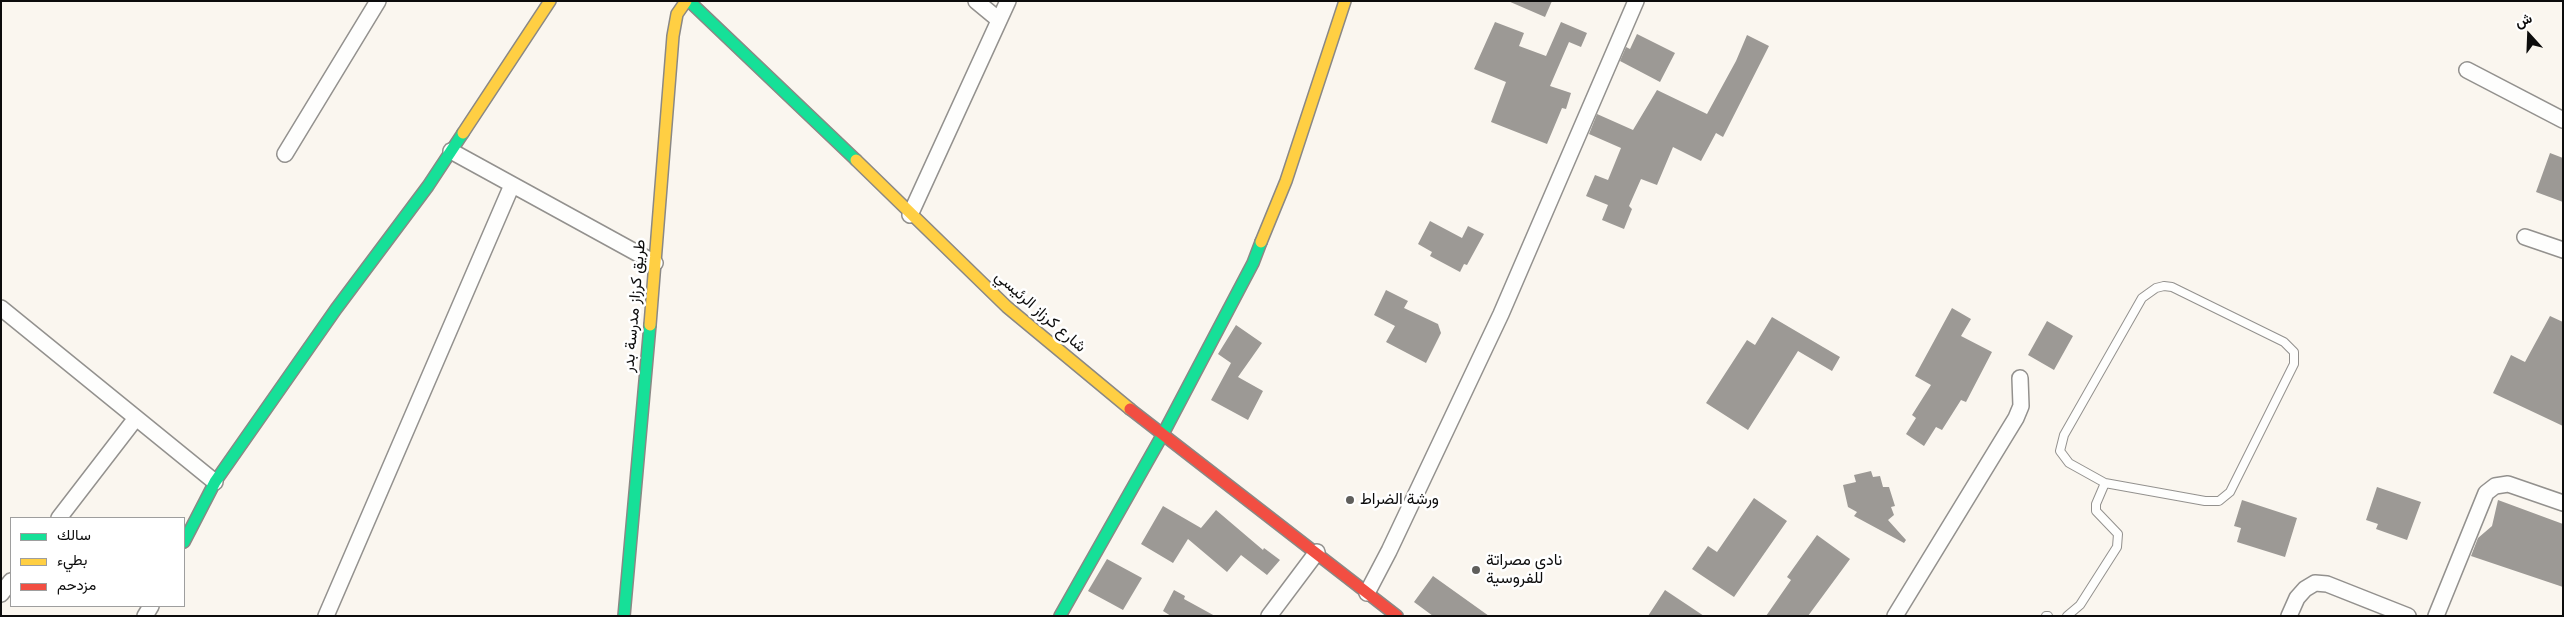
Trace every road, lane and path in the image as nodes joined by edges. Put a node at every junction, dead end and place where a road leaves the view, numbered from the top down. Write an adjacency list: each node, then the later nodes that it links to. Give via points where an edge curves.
1 (378, 1): 12 (street)
2 (550, 1): 11 (street)
3 (687, 1): 14 (street, شارع كرزاز الرئيسي, via 733,40); 17 (street, طريق كرزاز مدرسة بدر, via 678,14 673,36)
4 (976, 1): 8 (street)
5 (1008, 1): 8 (street)
6 (1345, 1): 21 (street, via 1286,181 1253,263)
7 (1636, 1): 29 (street, via 1501,314)
8 (999, 20): 14 (street)
9 (2467, 70): 10 (street)
10 (2563, 120)
11 (451, 151): 13 (street); 22 (street)
12 (284, 154)
13 (512, 185): 17 (street); 31 (street)
14 (910, 215): 21 (street, شارع كرزاز الرئيسي, via 1007,307)
15 (2525, 237): 16 (street)
16 (2563, 250)
17 (655, 263): 32 (street, طريق كرزاز مدرسة بدر)
18 (1, 308): 20 (street)
19 (2020, 378): 36 (street, via 2021,406 2016,418)
20 (136, 418): 22 (street); 25 (street)
21 (1163, 434): 27 (street, شارع كرزاز الرئيسي); 33 (street)
22 (214, 482): 26 (street)
23 (2105, 483): 23 (lane, via 2212,502 2226,497 2294,364 2294,352 2290,346 2172,287 2164,286 2148,292 2061,443 2060,450 2069,463); 37 (lane, via 2096,511 2118,534 2117,547 2080,605)
24 (2563, 503): 40 (street, via 2508,484 2495,486 2486,494)
25 (60, 517)
26 (185, 540)
27 (1317, 552): 29 (street, شارع كرزاز الرئيسي); 34 (street)
28 (10, 582): 30 (street)
29 (1367, 593): 35 (street, شارع كرزاز الرئيسي)
30 (1, 594)
31 (326, 616)
32 (624, 616)
33 (1060, 616)
34 (1269, 616)
35 (1397, 616)
36 (1895, 616)
37 (2067, 616)
38 (2288, 616): 39 (street, via 2305,588 2315,583 2327,584)
39 (2408, 616)
40 (2436, 616)

